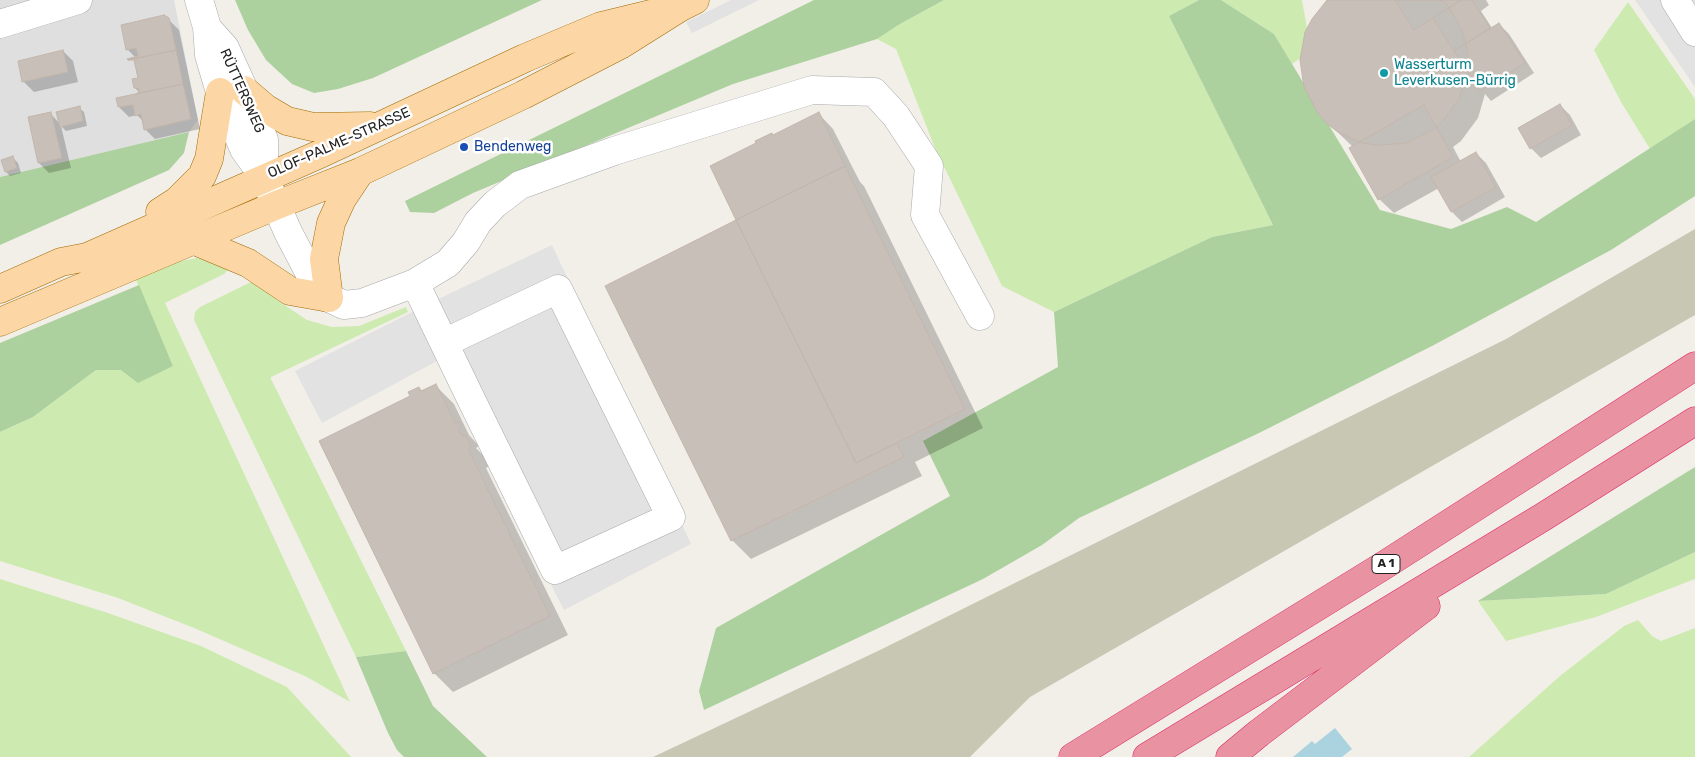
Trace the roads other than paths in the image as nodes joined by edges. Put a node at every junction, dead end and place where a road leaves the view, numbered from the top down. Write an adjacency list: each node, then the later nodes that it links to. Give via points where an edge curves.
1 (78, 0): 5 (street)
2 (199, 0): 7 (street, RÜTTERSWEG, via 206,27 225,48)
3 (1675, 0): 6 (street)
4 (688, 3): 8 (main road, OLOF-PALME-STRASSE, via 601,26); 9 (main road, OLOF-PALME-STRASSE, via 622,44)
5 (0, 24)
6 (1695, 32)
7 (232, 91): 8 (main road, via 288,121 313,127); 10 (street, RÜTTERSWEG, via 244,150); 13 (main road, via 202,176 189,190 164,210 84,245)
8 (381, 125): 10 (main road, OLOF-PALME-STRASSE)
9 (360, 172): 11 (main road, OLOF-PALME-STRASSE); 16 (main road, via 331,223 324,259)
10 (264, 177): 11 (street, RÜTTERSWEG); 13 (main road, OLOF-PALME-STRASSE, via 87,257)
11 (277, 204): 12 (main road, OLOF-PALME-STRASSE); 16 (street, via 311,276)
12 (193, 240): 16 (main road, via 248,263 290,290); 18 (main road, OLOF-PALME-STRASSE)
13 (61, 262): 15 (main road, OLOF-PALME-STRASSE)
14 (415, 283): 16 (street, via 362,303 344,305); 17 (street, via 448,263 478,222 520,185 582,162 812,90 874,92 896,116 929,166 925,215); 19 (street)
15 (0, 288)
16 (330, 298)
17 (980, 316)
18 (0, 322)
19 (444, 343): 19 (street, via 558,289 671,517 555,570)
20 (1695, 366): 23 (highway, A 1, via 1382,566)
21 (1695, 421): 22 (highway)
22 (1543, 517): 24 (highway); 25 (highway)
23 (1073, 757)
24 (1147, 757)
25 (1230, 757)

